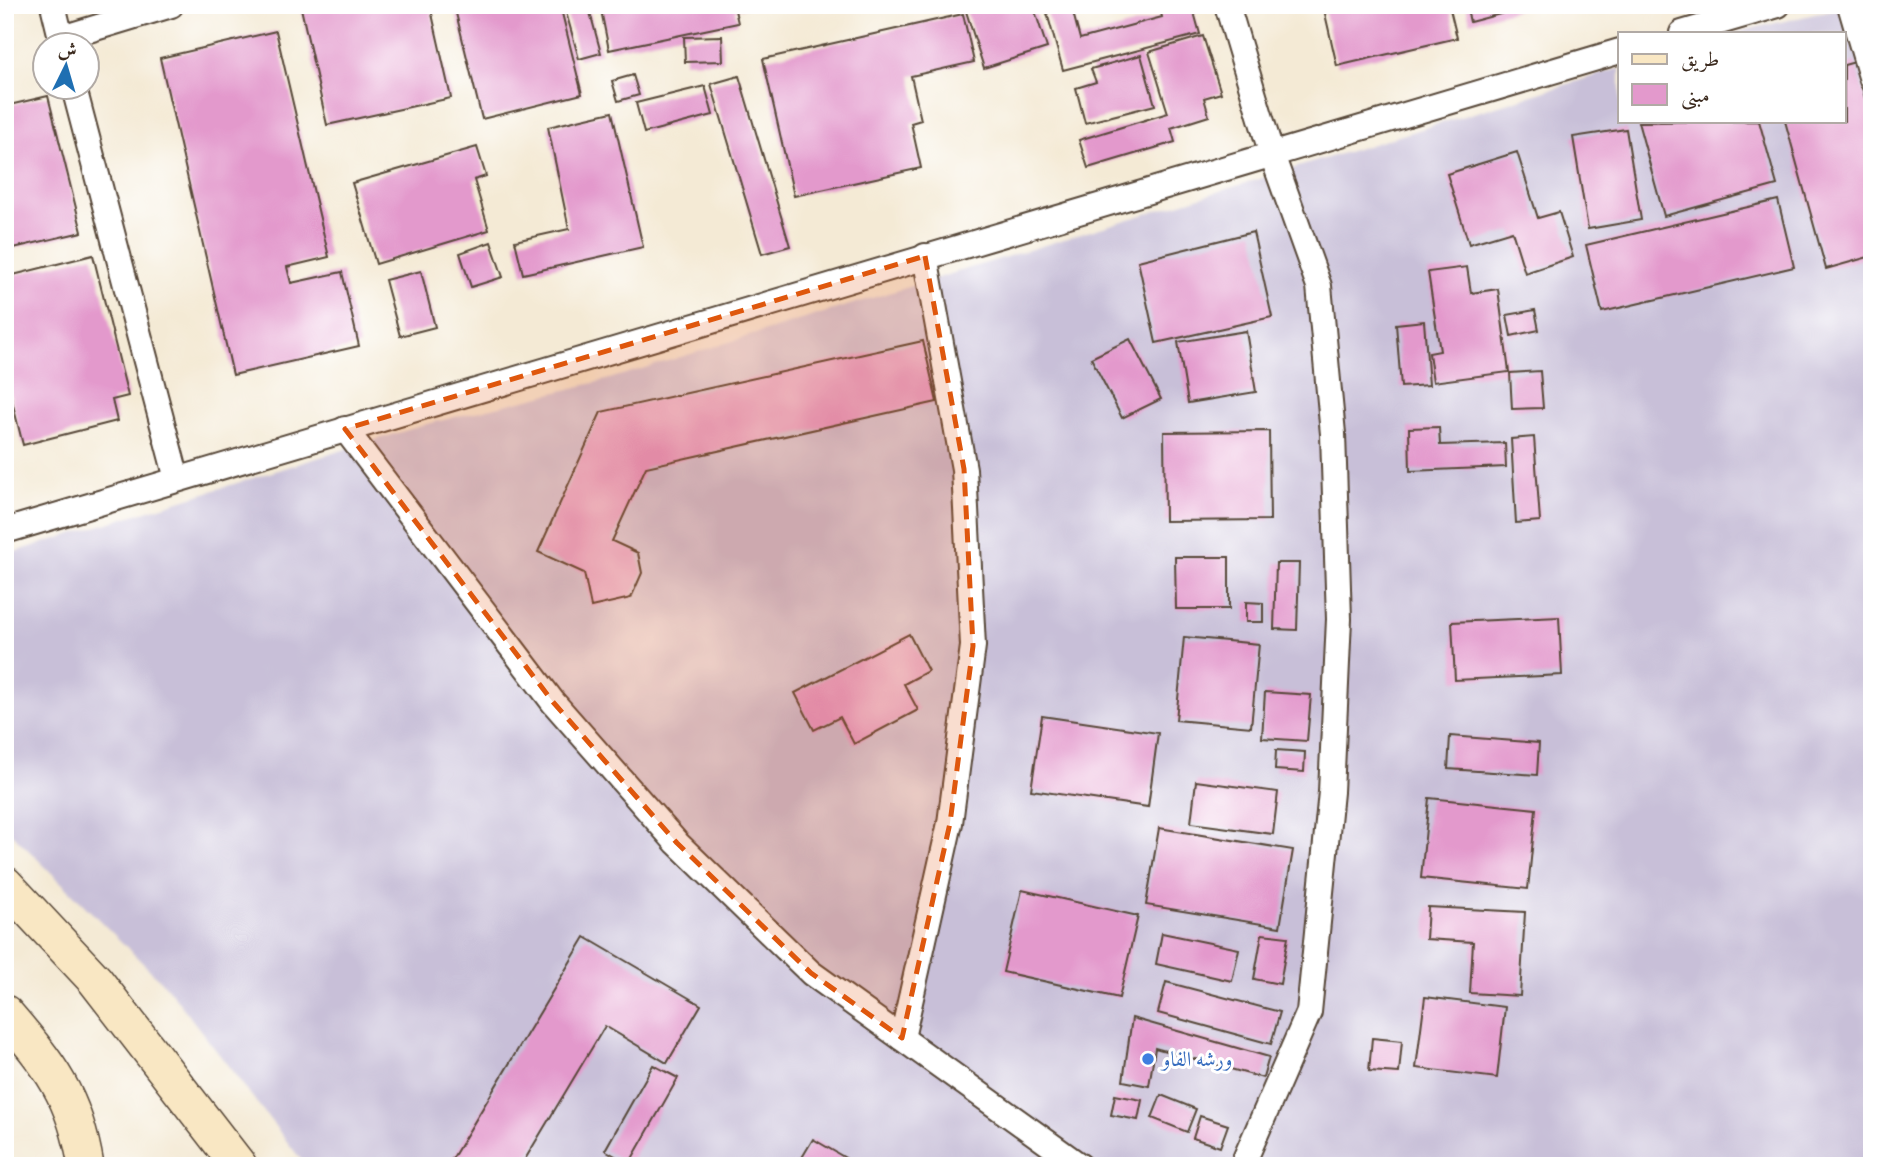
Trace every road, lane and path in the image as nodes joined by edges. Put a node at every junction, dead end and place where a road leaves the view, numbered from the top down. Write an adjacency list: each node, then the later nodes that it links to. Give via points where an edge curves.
1 (53, 5): 6 (street)
2 (171, 5): 7 (street)
3 (1227, 5): 12 (street)
4 (1778, 5): 8 (street)
5 (1850, 5): 10 (street)
6 (60, 32)
7 (92, 32)
8 (1685, 32)
9 (1618, 52): 12 (street)
10 (1872, 80)
11 (79, 102): 15 (street)
12 (1271, 152): 13 (street); 23 (street, via 1319,286 1333,434 1339,619 1331,792 1309,1012)
13 (925, 256): 14 (street); 19 (street, via 964,470 973,646 950,823)
14 (345, 429): 15 (street); 19 (street, via 553,702 677,843 811,974)
15 (177, 479): 16 (street)
16 (5, 531)
17 (5, 884): 21 (main road, via 96,980)
18 (5, 1013): 20 (main road, via 62,1085 80,1128)
19 (902, 1038): 22 (street)
20 (86, 1166)
21 (239, 1166)
22 (1080, 1166)
23 (1241, 1166)

